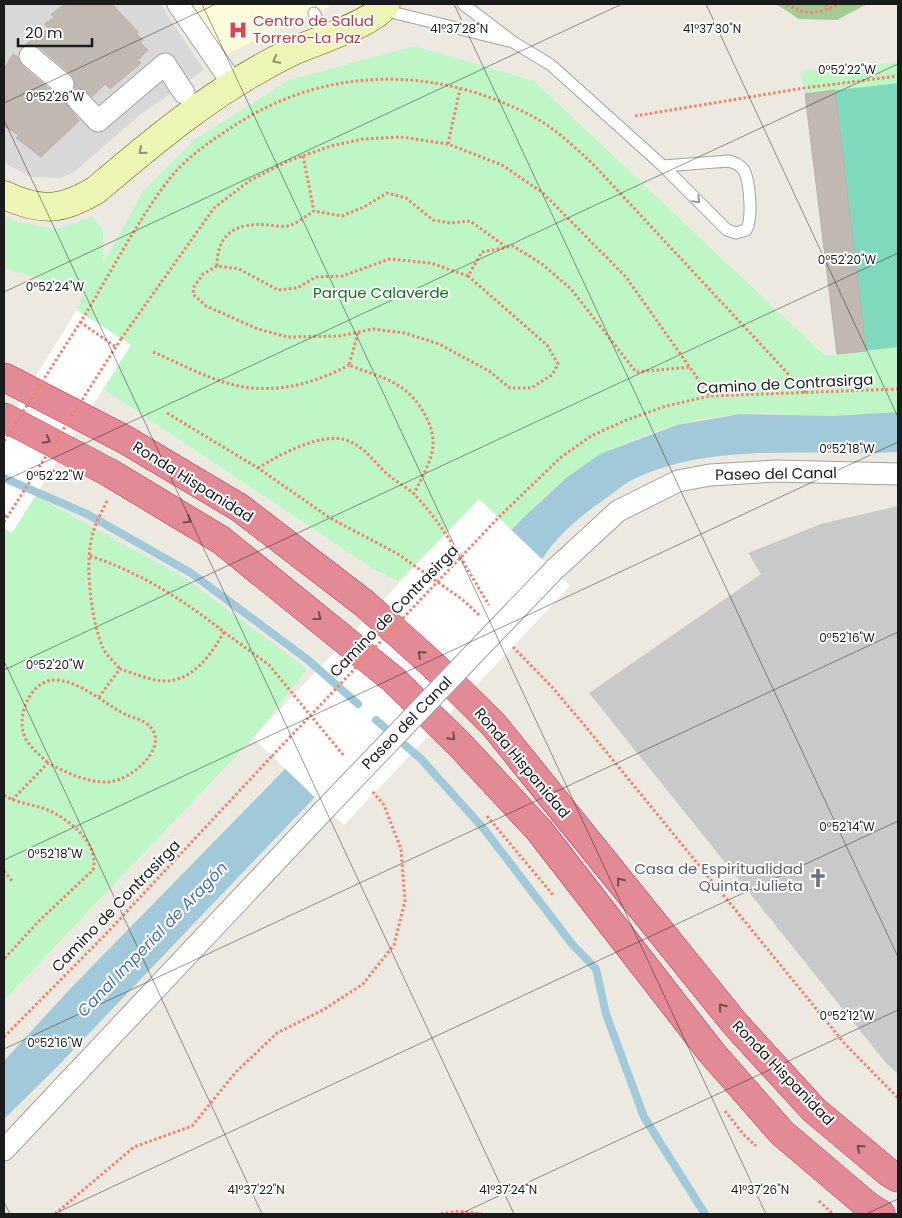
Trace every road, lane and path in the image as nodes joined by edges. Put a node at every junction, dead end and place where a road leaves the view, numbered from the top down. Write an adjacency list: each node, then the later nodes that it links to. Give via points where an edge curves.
1 (178, 4): 14 (street)
2 (464, 4): 10 (lane)
3 (787, 4): 7 (path, via 811,14)
4 (826, 4): 7 (path)
5 (838, 4): 7 (path)
6 (384, 7): 9 (street, via 373,17); 10 (lane)
7 (829, 9)
8 (314, 13): 9 (lane)
9 (326, 37): 14 (street, one-way to 14)
10 (513, 42): 18 (lane, via 551,65)
11 (30, 56): 13 (street)
12 (898, 76): 18 (path)
13 (63, 84)
14 (232, 84): 22 (street, one-way to 22, via 194,108 80,200 49,208 34,207)
15 (460, 89): 19 (path); 27 (path, bridge, via 394,78 340,82 255,112 210,142 171,177); 35 (path, via 484,95 530,115 558,133 592,164)
16 (184, 93): 17 (street, via 165,64 98,120)
17 (78, 100)
18 (612, 120): 21 (lane)
19 (448, 144): 20 (path, via 401,138 364,139); 32 (path, via 502,165 543,193 626,277)
20 (303, 156): 23 (path); 29 (path, bridge, via 249,181 214,208)
21 (663, 166): 21 (lane, one-way to 21, via 727,230 736,233 746,230 750,220 747,177 738,164 730,161)
22 (4, 195)
23 (314, 211): 24 (path, via 342,216 387,193 406,198 433,220 450,223 470,221); 25 (path, via 290,226 240,226 226,234 217,254)
24 (506, 246): 26 (path, via 482,252); 32 (path, via 513,246 542,264 572,289 636,372)
25 (217, 266): 26 (path, via 239,269 278,290 297,288 316,278 342,276 390,259 431,263); 28 (path, via 203,274 194,286 193,294 206,306 258,329 288,337)
26 (468, 276): 28 (path, via 547,345 558,364 552,375 531,388 510,388 489,371 439,344 405,333 373,328)
27 (80, 322): 29 (path); 39 (path, bridge)
28 (358, 334): 31 (path)
29 (116, 347): 48 (path, bridge)
30 (153, 352): 31 (path, via 226,383 253,388 300,385 324,378)
31 (349, 365): 44 (path, via 392,382 414,398 426,417 434,435 431,456)
32 (690, 367): 36 (path)
33 (4, 376): 76 (highway, Ronda Hispanidad, one-way to 33, via 814,1110 749,1039 493,724 365,604 240,508 124,439)
34 (898, 389): 35 (path, Camino de Contrasirga)
35 (806, 393): 36 (path, Camino de Contrasirga)
36 (710, 396): 71 (path, Camino de Contrasirga, bridge, via 666,406 591,436 560,458 499,517)
37 (167, 413): 42 (path)
38 (4, 417): 82 (highway, Ronda Hispanidad, one-way to 82, via 110,473 221,540 394,680 539,830 711,1052 782,1133)
39 (4, 441)
40 (38, 463): 41 (path)
41 (47, 468)
42 (258, 468): 44 (path, via 286,450 319,441 345,439 366,450 386,472); 52 (path, via 330,518 398,554 464,600)
43 (898, 474): 75 (street, Paseo del Canal, bridge, via 776,471 710,475 678,481 618,511 602,523 326,808)
44 (414, 494): 51 (path, via 442,529)
45 (98, 496): 46 (path)
46 (107, 501): 47 (path); 50 (path, via 92,534)
47 (115, 505)
48 (5, 516): 49 (path, bridge)
49 (4, 522)
50 (90, 556): 53 (path, via 165,591); 57 (path, via 96,625 104,650)
51 (494, 612)
52 (485, 620)
53 (224, 632): 57 (path, via 214,651 196,669 181,678 162,681); 61 (path, via 269,665)
54 (506, 640): 56 (path)
55 (515, 646): 56 (path)
56 (520, 654): 72 (path, via 584,724 846,1044)
57 (120, 669): 60 (path)
58 (348, 673): 59 (path)
59 (355, 680)
60 (99, 697): 62 (path, via 65,682 52,680 32,694 25,705 22,720 26,740); 62 (path, via 151,727 157,743 150,755 124,778 110,782 71,775)
61 (347, 759)
62 (48, 763): 65 (path)
63 (372, 790): 78 (path, via 384,805 401,849 405,901 394,945 363,984 324,1010 277,1033 235,1073 192,1126 134,1147)
64 (4, 795): 65 (path)
65 (12, 800): 70 (path, via 61,818 91,846 96,860 93,870)
66 (485, 813): 69 (path)
67 (4, 871): 68 (path)
68 (12, 881)
69 (559, 902)
70 (4, 959)
71 (4, 1038)
72 (898, 1098)
73 (719, 1104): 74 (path)
74 (758, 1148)
75 (4, 1150)
76 (898, 1178)
77 (818, 1201): 81 (path)
78 (55, 1214)
79 (441, 1214): 80 (path, via 459,1211)
80 (482, 1214)
81 (833, 1214)
82 (881, 1214)

